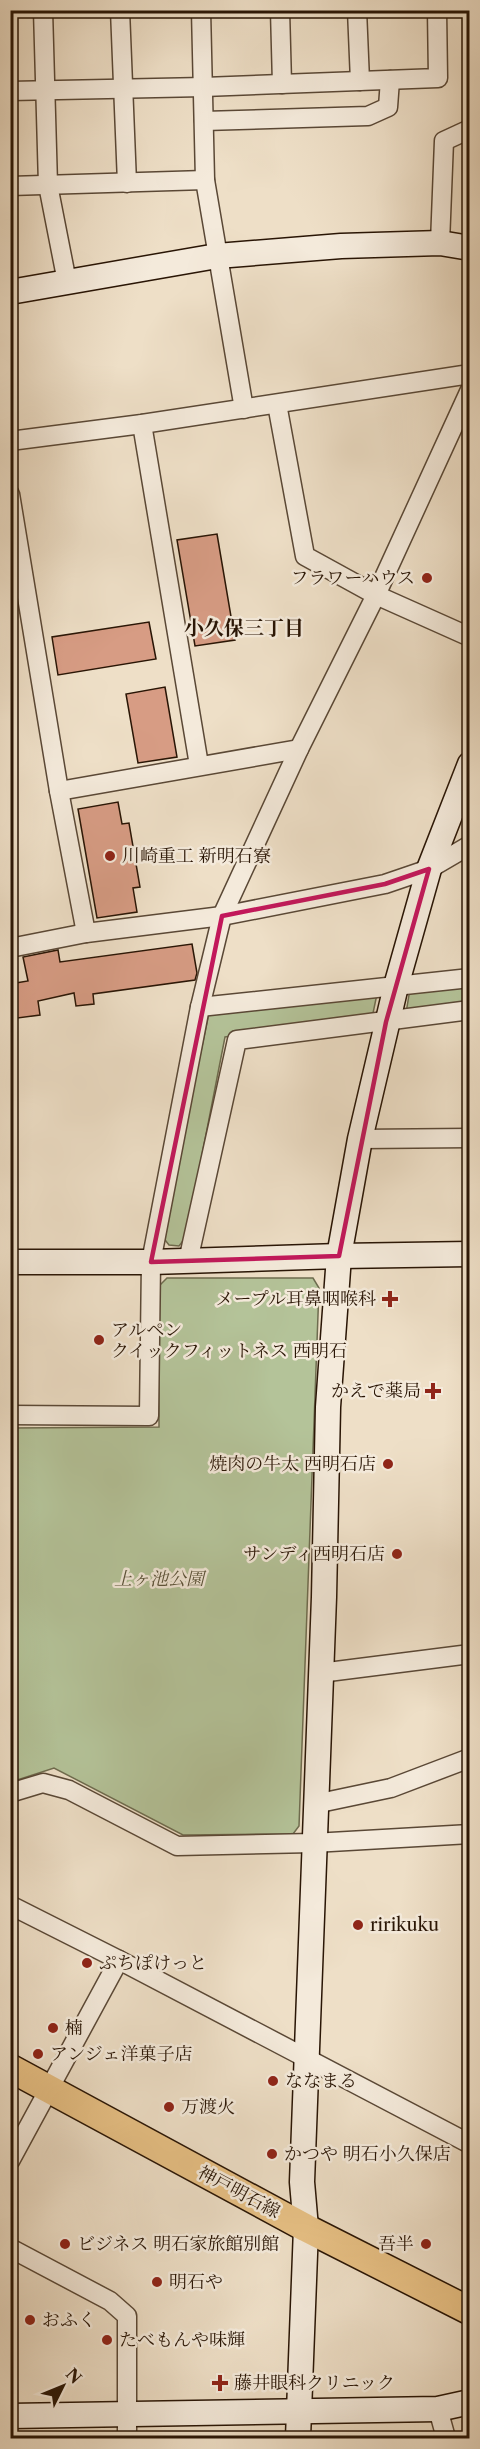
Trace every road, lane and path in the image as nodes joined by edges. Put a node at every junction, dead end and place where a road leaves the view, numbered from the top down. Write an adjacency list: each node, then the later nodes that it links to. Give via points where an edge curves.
1 (43, 10): 12 (street)
2 (120, 10): 11 (street)
3 (201, 10): 10 (street)
4 (280, 10): 9 (street)
5 (357, 10): 8 (street)
6 (437, 10): 7 (street, via 438,78)
7 (390, 80): 8 (street); 14 (street, via 388,107 368,116)
8 (360, 81): 9 (street)
9 (282, 84): 10 (street)
10 (204, 87): 11 (street); 14 (street)
11 (122, 89): 12 (street); 17 (street)
12 (46, 90): 13 (street); 18 (street)
13 (10, 91)
14 (204, 120): 16 (street)
15 (470, 129): 20 (street, via 444,141)
16 (205, 180): 17 (street); 22 (street)
17 (127, 183): 18 (street)
18 (48, 185): 19 (street); 23 (street)
19 (10, 186)
20 (440, 243): 21 (street); 22 (street)
21 (470, 248)
22 (217, 256): 23 (street); 28 (street)
23 (67, 282): 24 (street)
24 (10, 292)
25 (470, 374): 27 (street)
26 (470, 390): 32 (street)
27 (277, 404): 28 (street); 32 (street, via 305,556)
28 (244, 409): 29 (street)
29 (142, 424): 30 (street); 36 (street)
30 (10, 441)
31 (11, 497): 37 (street)
32 (376, 595): 33 (street); 34 (street)
33 (470, 637)
34 (299, 749): 36 (street); 40 (street)
35 (470, 764): 39 (street)
36 (199, 765): 37 (street)
37 (59, 791): 41 (street)
38 (470, 845): 39 (street)
39 (429, 869): 40 (street, via 385,884); 44 (street)
40 (222, 916): 41 (street); 45 (street)
41 (86, 933): 42 (street)
42 (10, 948)
43 (470, 978): 44 (street)
44 (396, 986): 45 (street); 47 (street)
45 (200, 1006): 54 (street)
46 (470, 1010): 47 (street)
47 (386, 1022): 49 (street); 52 (street, via 237,1040)
48 (470, 1138): 49 (street)
49 (360, 1139): 51 (street)
50 (470, 1254): 51 (street)
51 (339, 1256): 52 (street); 57 (street, via 328,1407)
52 (188, 1261): 54 (street)
53 (10, 1262): 54 (street)
54 (151, 1262): 55 (street, via 149,1416)
55 (10, 1415)
56 (470, 1654): 57 (street)
57 (320, 1673): 60 (street)
58 (470, 1758): 60 (street, via 391,1788)
59 (10, 1793): 62 (street, via 43,1783 69,1790 177,1846)
60 (315, 1804): 62 (street)
61 (470, 1834): 62 (street)
62 (313, 1843): 65 (street)
63 (10, 1905): 64 (street)
64 (119, 1960): 65 (street); 67 (street)
65 (307, 2058): 68 (street); 70 (street, via 302,2182)
66 (10, 2068): 67 (main road, 神戸明石線)
67 (49, 2089): 69 (street); 70 (main road, 神戸明石線)
68 (470, 2144)
69 (10, 2161)
70 (306, 2228): 72 (main road, 神戸明石線); 75 (street)
71 (10, 2248): 76 (street, via 110,2301 127,2316)
72 (470, 2311)
73 (470, 2402): 74 (street)
74 (438, 2409): 75 (street); 80 (street)
75 (299, 2411): 76 (street); 79 (street)
76 (127, 2413): 77 (street); 78 (street)
77 (10, 2416)
78 (127, 2439)
79 (298, 2439)
80 (446, 2439)

